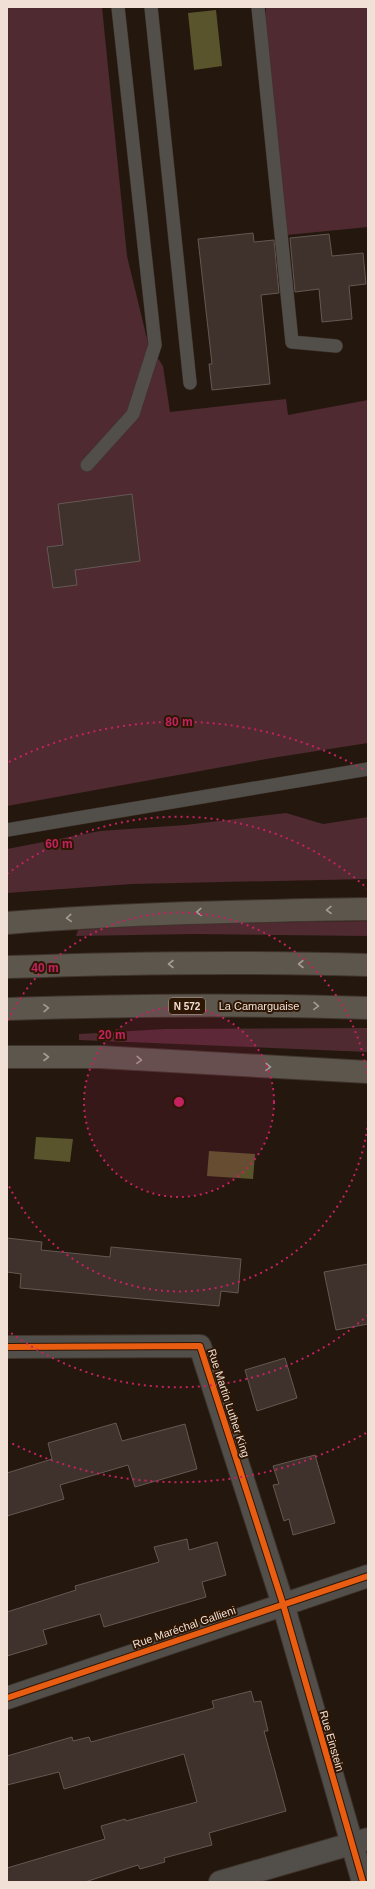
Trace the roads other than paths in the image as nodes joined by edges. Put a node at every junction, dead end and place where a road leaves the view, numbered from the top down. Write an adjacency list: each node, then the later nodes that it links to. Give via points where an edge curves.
1 (118, 7): 6 (lane, via 155,345 133,414)
2 (151, 7): 5 (lane)
3 (258, 7): 4 (lane, via 292,342)
4 (336, 346)
5 (190, 383)
6 (87, 465)
7 (368, 769): 8 (lane)
8 (7, 830)
9 (368, 909): 10 (highway, one-way to 10, via 157,914)
10 (7, 923)
11 (368, 965): 12 (highway, one-way to 12, via 324,963)
12 (7, 967)
13 (368, 1008): 14 (highway, La Camarguaise / N 572, one-way to 13, via 275,1005)
14 (7, 1009)
15 (7, 1057): 16 (highway, one-way to 16, via 100,1058)
16 (368, 1072)
17 (7, 1347): 19 (street, Rue Martin Luther King, via 200,1346)
18 (368, 1576): 19 (street, Rue Maréchal Gallieni)
19 (283, 1604): 20 (street, Rue Maréchal Gallieni); 21 (street, Rue Einstein)
20 (7, 1698)
21 (359, 1841): 22 (street); 23 (street, Rue Einstein)
22 (220, 1882)
23 (363, 1882)

